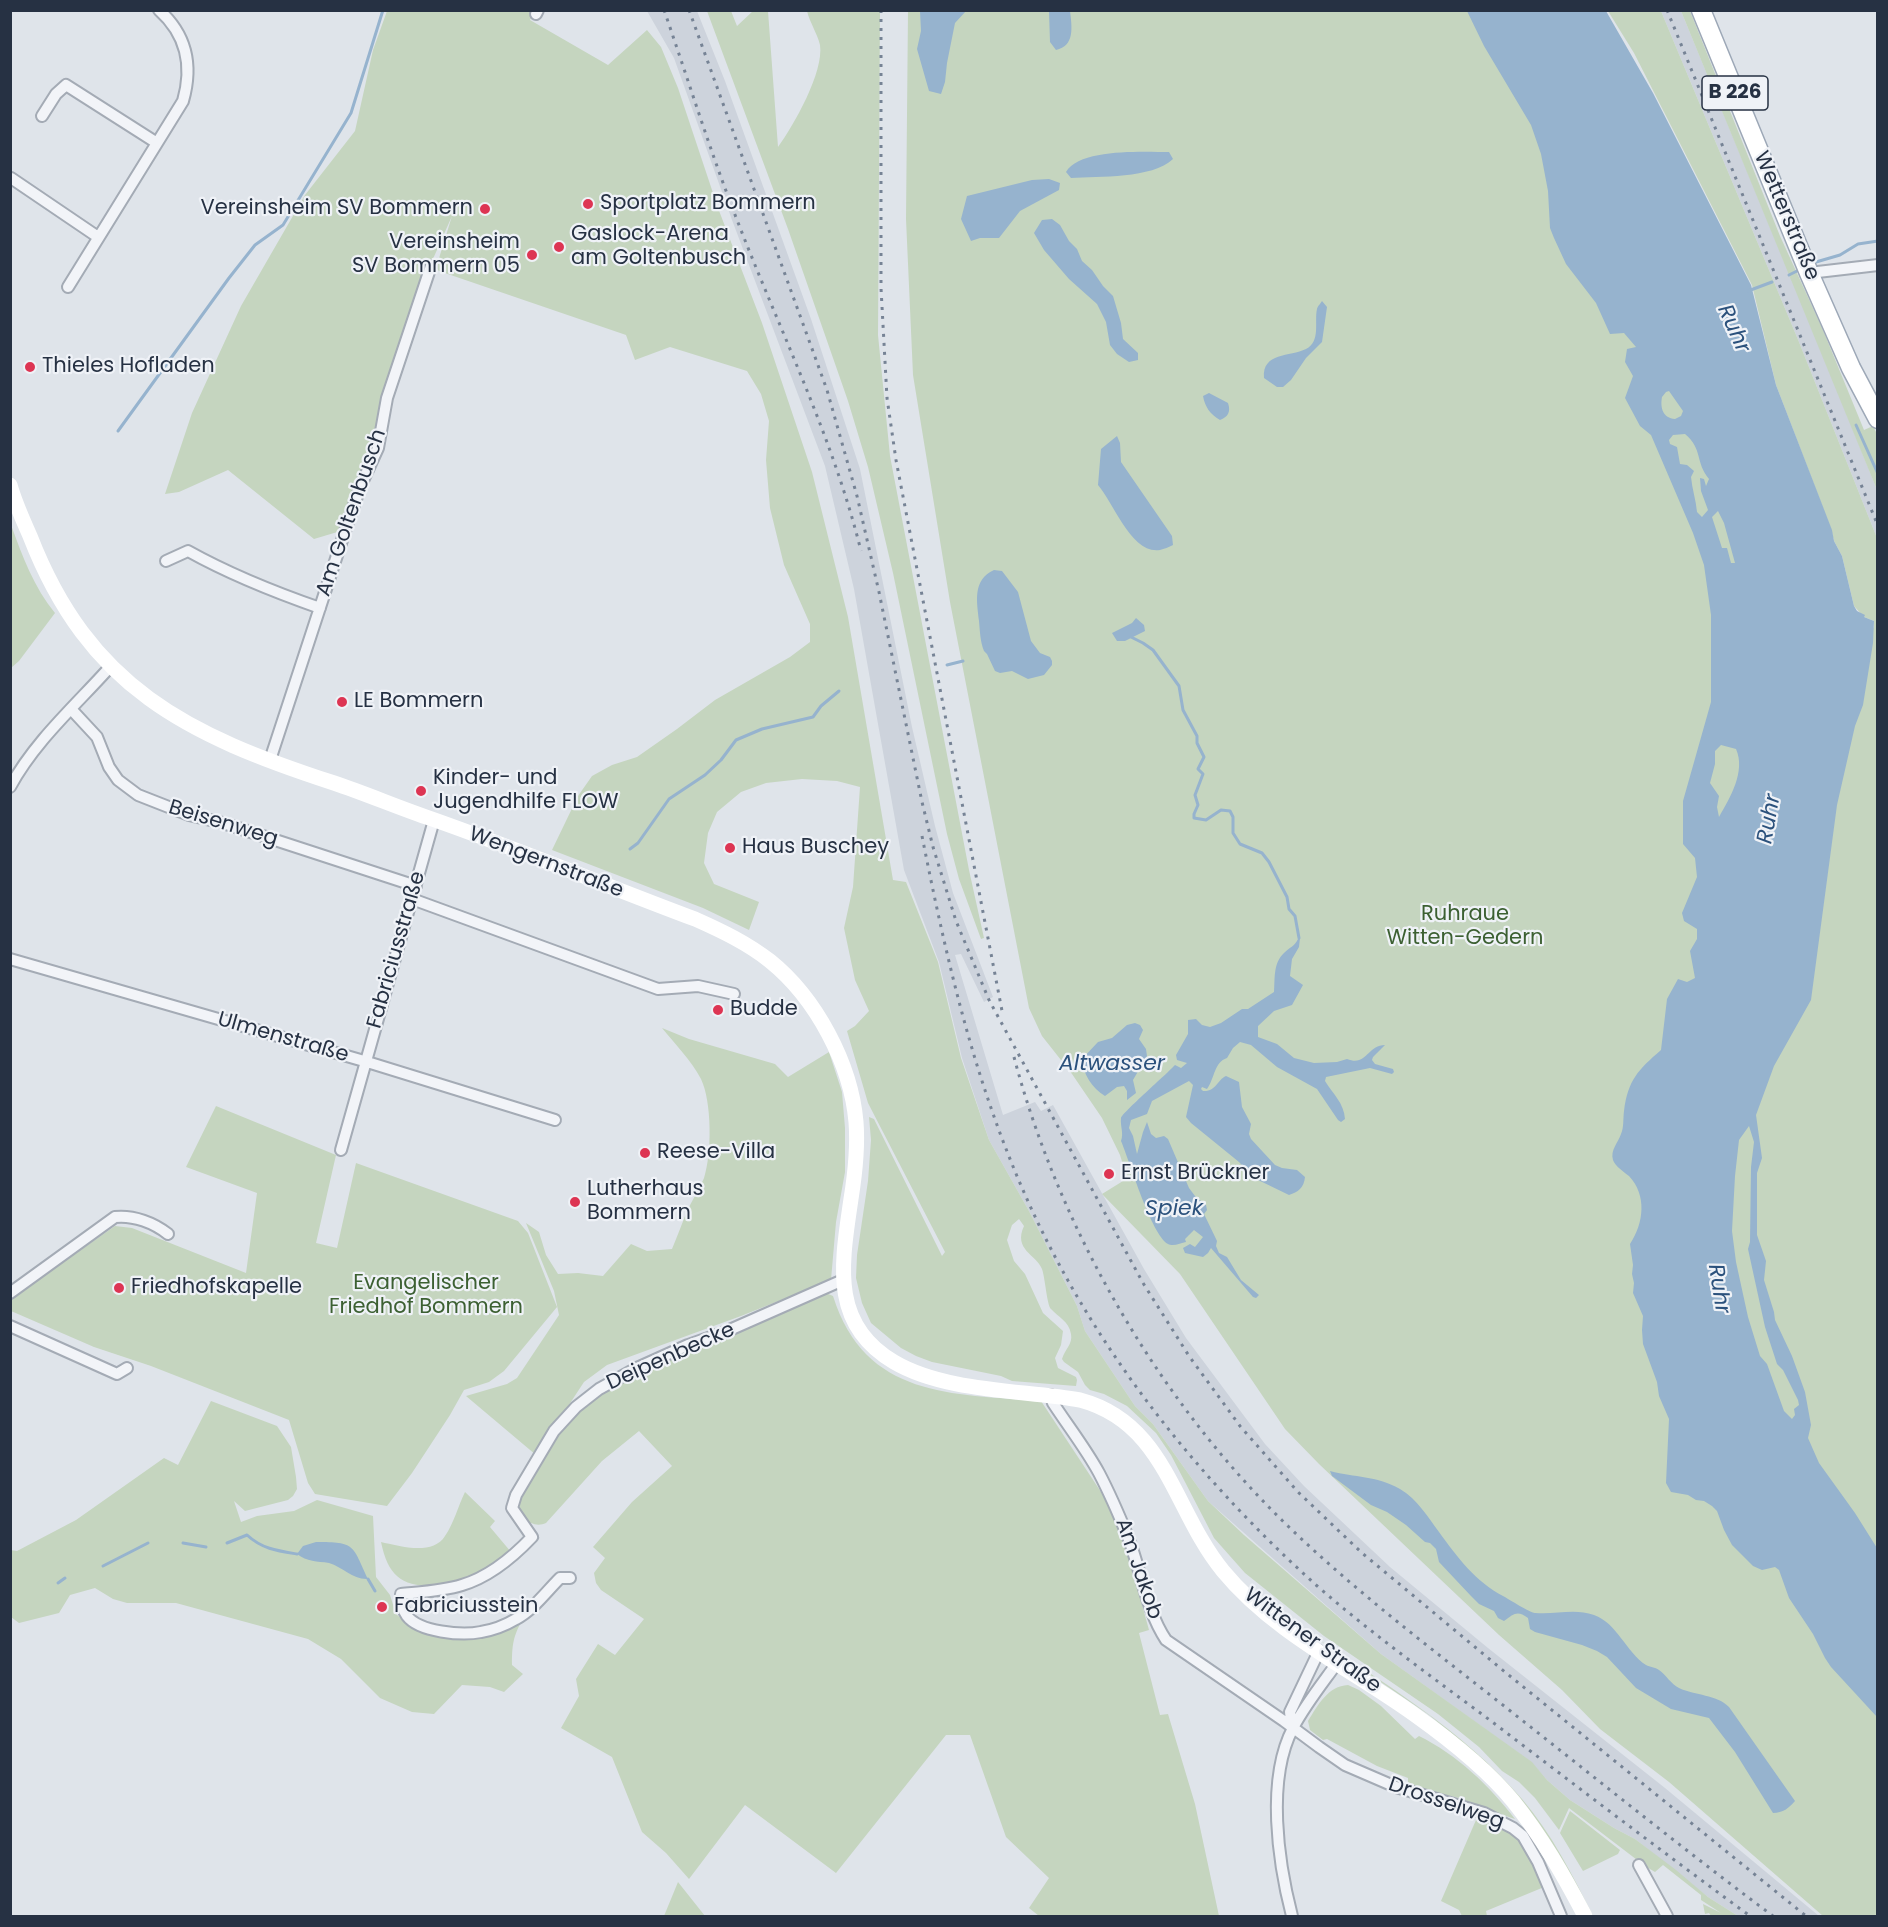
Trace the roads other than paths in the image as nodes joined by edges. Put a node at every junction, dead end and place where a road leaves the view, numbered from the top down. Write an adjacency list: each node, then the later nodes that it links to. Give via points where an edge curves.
1 (159, 10): 4 (street, via 183,44 189,69 183,101)
2 (1701, 10): 9 (main road, Wetterstraße / B 226)
3 (42, 116): 4 (street, via 66,85)
4 (157, 143): 6 (street)
5 (11, 178): 6 (street)
6 (98, 237): 10 (street)
7 (1878, 265): 9 (street)
8 (431, 266): 14 (street, Am Goltenbusch, via 387,398 378,448 361,485)
9 (1809, 273): 11 (main road, Wetterstraße / B 226)
10 (69, 287)
11 (1878, 419)
12 (10, 485): 15 (main road, Wengernstraße, via 56,595)
13 (166, 561): 14 (street, via 189,551 268,591)
14 (320, 608): 17 (street, Am Goltenbusch)
15 (110, 667): 16 (street); 17 (main road, Wengernstraße, via 175,716 218,740)
16 (71, 709): 18 (street, via 38,746); 20 (street, Beisenweg, via 97,737 118,780 138,795 189,815)
17 (270, 760): 19 (main road, Wengernstraße)
18 (10, 787)
19 (434, 820): 20 (street, Fabriciusstraße); 28 (main road, Wengernstraße, via 735,937 791,981 830,1035 847,1076 854,1108 856,1157)
20 (416, 886): 21 (street, Fabriciusstraße)
21 (412, 898): 23 (street, via 657,989 698,986); 24 (street, Fabriciusstraße)
22 (10, 959): 24 (street, Ulmenstraße)
23 (734, 994)
24 (364, 1061): 25 (street, Ulmenstraße); 26 (street, Fabriciusstraße)
25 (555, 1120)
26 (341, 1150)
27 (168, 1234): 29 (street, via 148,1222 115,1217)
28 (843, 1280): 31 (main road, Wengernstraße, via 852,1316); 34 (street, Deipenbecke, via 688,1345 599,1389 554,1431 516,1495 512,1508 532,1537 517,1553 473,1581 444,1590 401,1594 401,1605 418,1624 446,1632 479,1633 518,1618 560,1578)
29 (10, 1293)
30 (10, 1326): 32 (street, via 117,1374)
31 (864, 1338): 33 (main road, Wittener Straße, via 892,1361 918,1374 968,1386)
32 (127, 1368)
33 (1051, 1395): 35 (main road, Wittener Straße, via 1098,1404 1139,1434 1161,1463 1194,1527 1224,1572 1254,1603); 37 (street, Am Jakob, via 1117,1510 1154,1617 1166,1640)
34 (570, 1578)
35 (1319, 1651): 36 (main road, Wittener Straße); 37 (street, via 1290,1712)
36 (1336, 1663): 37 (street); 41 (main road, Wittener Straße, via 1453,1743 1495,1782 1550,1852)
37 (1293, 1728): 39 (street, via 1276,1796 1283,1877); 40 (street, Drosselweg, via 1335,1759 1367,1776 1484,1813 1513,1827 1538,1862)
38 (1639, 1865): 42 (street)
39 (1292, 1917)
40 (1561, 1917)
41 (1585, 1917)
42 (1667, 1917)

